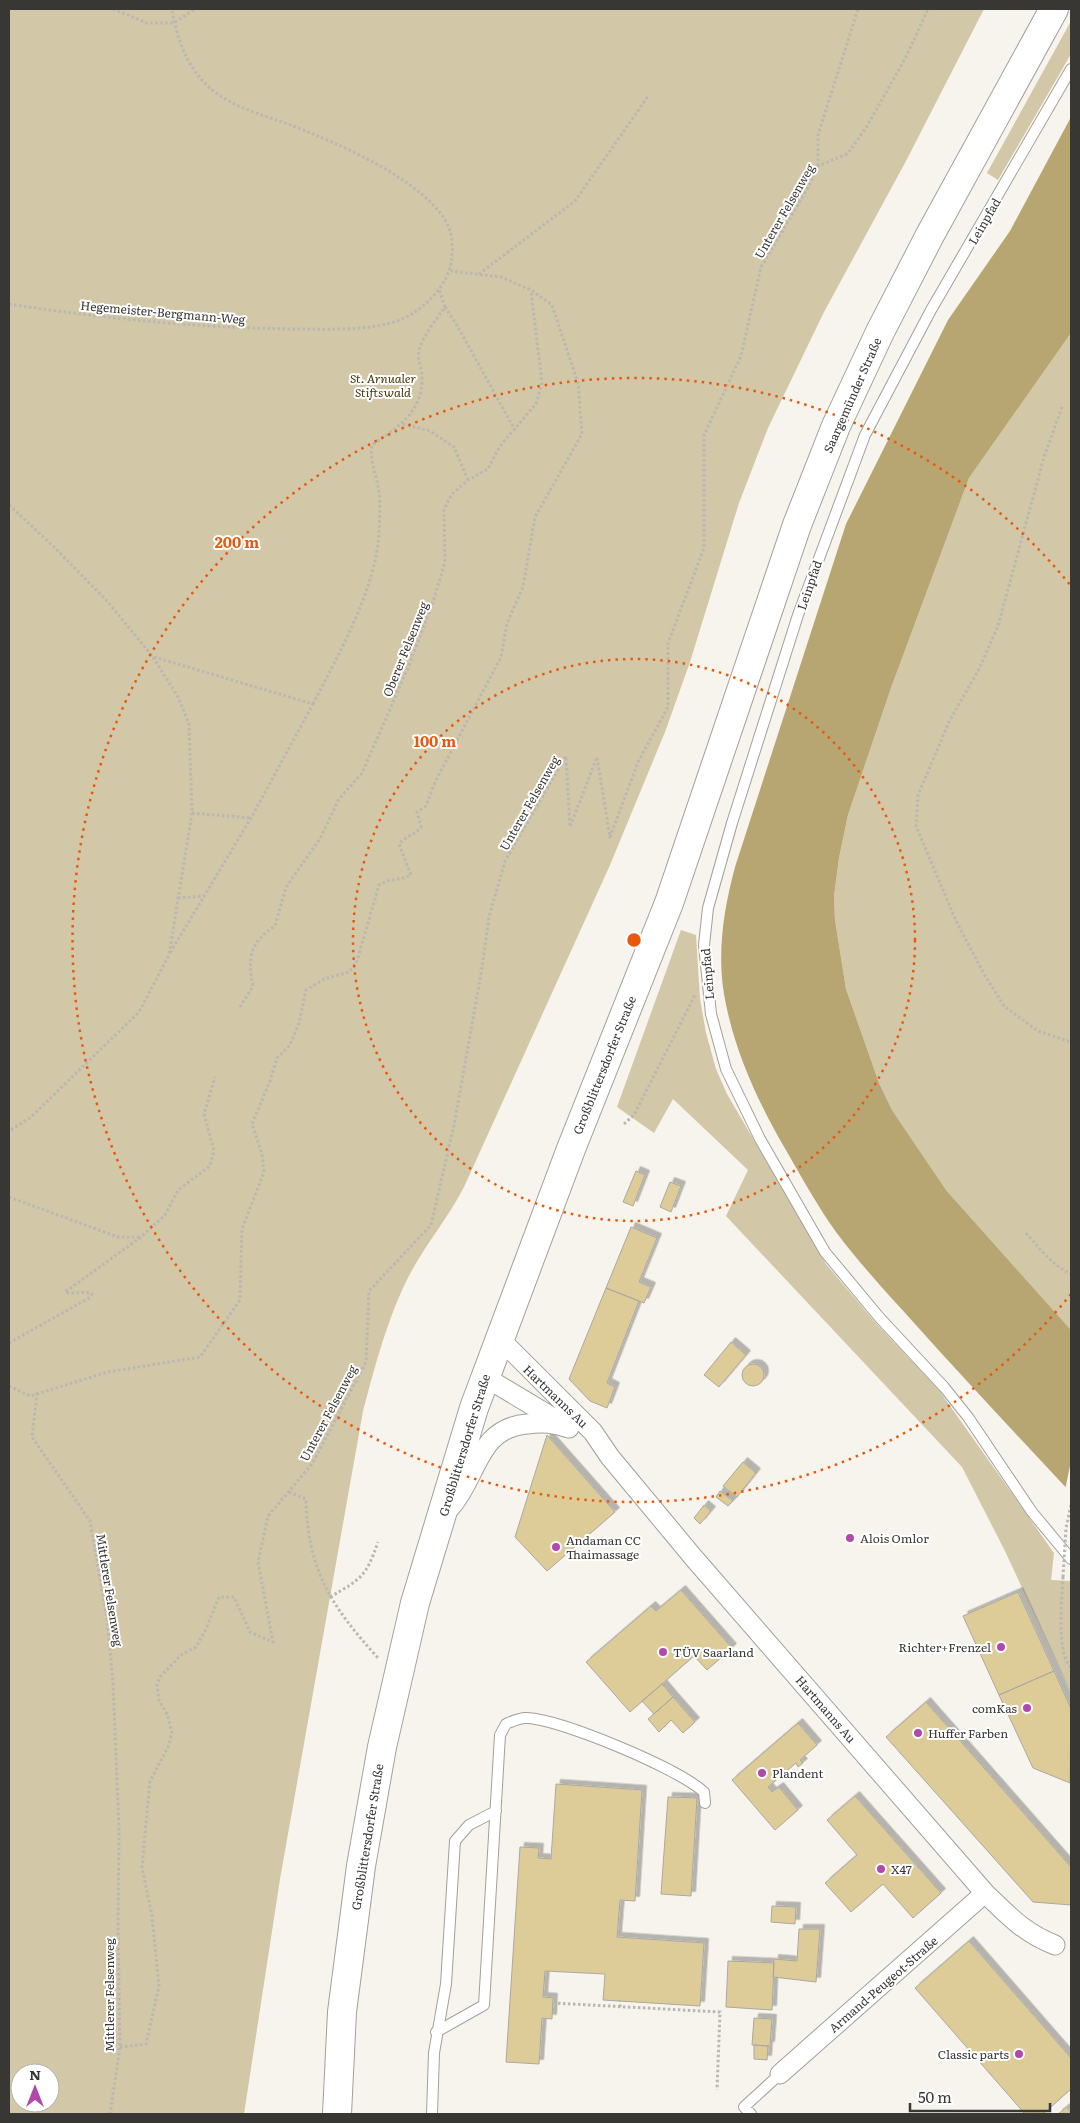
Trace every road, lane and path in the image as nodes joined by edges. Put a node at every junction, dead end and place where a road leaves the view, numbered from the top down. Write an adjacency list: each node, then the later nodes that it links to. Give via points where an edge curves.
1 (113, 9): 7 (path, via 147,23)
2 (172, 9): 7 (path)
3 (195, 9): 7 (path)
4 (858, 9): 10 (path, via 818,135)
5 (928, 9): 10 (path, Unterer Felsenweg, via 906,57 847,154)
6 (1054, 9): 24 (main road, Saargemünder Straße, via 930,235 836,426 797,525)
7 (174, 23): 11 (path, via 185,56 197,74 216,92 250,111 351,150 403,181 430,202 449,228 453,251)
8 (1071, 70): 30 (lane, Leinpfad, via 931,310 864,435 798,615 715,882 705,929)
9 (649, 95): 12 (path, via 575,201)
10 (818, 166): 47 (path, Unterer Felsenweg, via 761,267 741,356 704,435 704,548 668,643 668,708 638,762 610,838 597,758 570,827 566,756 505,861 489,917 454,1125 432,1225 369,1291 366,1362 312,1464)
11 (451, 271): 12 (path); 13 (path, Hegemeister-Bergmann-Weg)
12 (479, 274): 14 (path, via 501,277)
13 (439, 289): 15 (path, Hegemeister-Bergmann-Weg, via 412,314 388,323 343,329 222,328 105,318); 16 (path)
14 (531, 290): 19 (path, Oberer Felsenweg, via 542,383 536,404); 44 (path, via 552,305 578,383 582,434 535,518 523,587 507,623 501,657 435,782 426,806 417,812 421,828 399,844 411,875 403,879 387,879 379,885 357,961 349,972 324,979 306,990 290,1045 277,1058 252,1124 264,1172 242,1229 240,1300 200,1356 108,1372)
15 (9, 304)
16 (445, 307): 18 (path, via 419,351 422,379 416,405); 19 (path)
17 (1062, 407): 32 (path, via 1044,457 998,626 979,669 949,722 918,795 916,826 956,921 1004,1006 1038,1031)
18 (403, 424): 20 (path, via 430,431 454,447); 23 (path, via 372,445 370,458 380,494 378,536 368,586)
19 (515, 430): 20 (path, Oberer Felsenweg, via 500,446 488,469)
20 (468, 480): 31 (path, Oberer Felsenweg, via 452,494 444,509 445,562 422,632 378,738 362,773 339,799 320,839 286,887 275,926 261,935 252,949 249,968 253,986)
21 (9, 505): 22 (path, via 107,601)
22 (153, 657): 23 (path); 25 (path, via 178,697 189,724)
23 (313, 704): 26 (path)
24 (702, 804): 40 (main road, Großblittersdorfer Straße, via 669,903)
25 (192, 813): 26 (path); 28 (path)
26 (251, 818): 27 (path)
27 (204, 896): 28 (path); 29 (path)
28 (178, 898): 29 (path)
29 (169, 955): 35 (path, via 139,1012 31,1117)
30 (706, 972): 34 (path, via 634,1115); 51 (lane, Leinpfad, via 717,1041 736,1092 832,1262 968,1416 1032,1512)
31 (240, 1007)
32 (1071, 1042)
33 (215, 1077): 38 (path, via 204,1114 214,1151 210,1166 178,1190 165,1215)
34 (624, 1124)
35 (9, 1131)
36 (9, 1197): 38 (path, via 118,1237)
37 (1026, 1233): 39 (path, via 1053,1263)
38 (141, 1237): 41 (path, via 65,1292 88,1292 92,1294 89,1298)
39 (1071, 1274)
40 (499, 1338): 42 (main road, Großblittersdorfer Straße); 46 (street, Hartmanns Au, via 593,1432)
41 (9, 1342)
42 (485, 1377): 45 (street, Hartmanns Au); 49 (main road, Großblittersdorfer Straße)
43 (9, 1386): 44 (path, via 30,1396)
44 (37, 1393): 63 (path, Mittlerer Felsenweg, via 32,1437 90,1521 107,1618 119,1829)
45 (569, 1428): 46 (street, Hartmanns Au); 49 (street, Hartmanns Au, via 543,1422 517,1424 500,1431 488,1443 458,1499)
46 (610, 1457): 57 (street, Hartmanns Au)
47 (289, 1492): 52 (path, via 306,1499 308,1539); 63 (path, via 268,1516 258,1562 273,1642 250,1632 234,1598 219,1598 196,1646 181,1655 160,1676 157,1684 158,1701 167,1714 172,1733 150,1781 142,1866 152,1916 159,1986 146,2044)
48 (1071, 1505): 54 (path, bridge, via 1066,1528 1061,1616 1064,1649 1067,1664)
49 (441, 1518): 67 (main road, Großblittersdorfer Straße, via 415,1603 382,1746 361,1866 342,2012)
50 (378, 1542): 52 (path, via 372,1563 360,1580)
51 (1071, 1559)
52 (329, 1597): 53 (path, via 355,1633)
53 (383, 1663)
54 (1071, 1667)
55 (706, 1803): 56 (lane, via 704,1792 697,1786 660,1765 593,1737 527,1718 506,1724 500,1735)
56 (496, 1811): 62 (lane, via 469,1825 455,1841 446,1984); 62 (lane, via 484,2005)
57 (985, 1893): 58 (street, Hartmanns Au, via 1017,1925); 64 (street, Armand-Peugeot-Straße)
58 (1055, 1945)
59 (620, 2001): 61 (path)
60 (553, 2003): 61 (path)
61 (620, 2007): 65 (path, via 720,2012)
62 (436, 2032): 68 (lane)
63 (120, 2047): 66 (path, Mittlerer Felsenweg)
64 (780, 2074): 69 (lane, via 744,2107)
65 (716, 2090)
66 (110, 2114)
67 (337, 2114)
68 (432, 2114)
69 (750, 2114)

